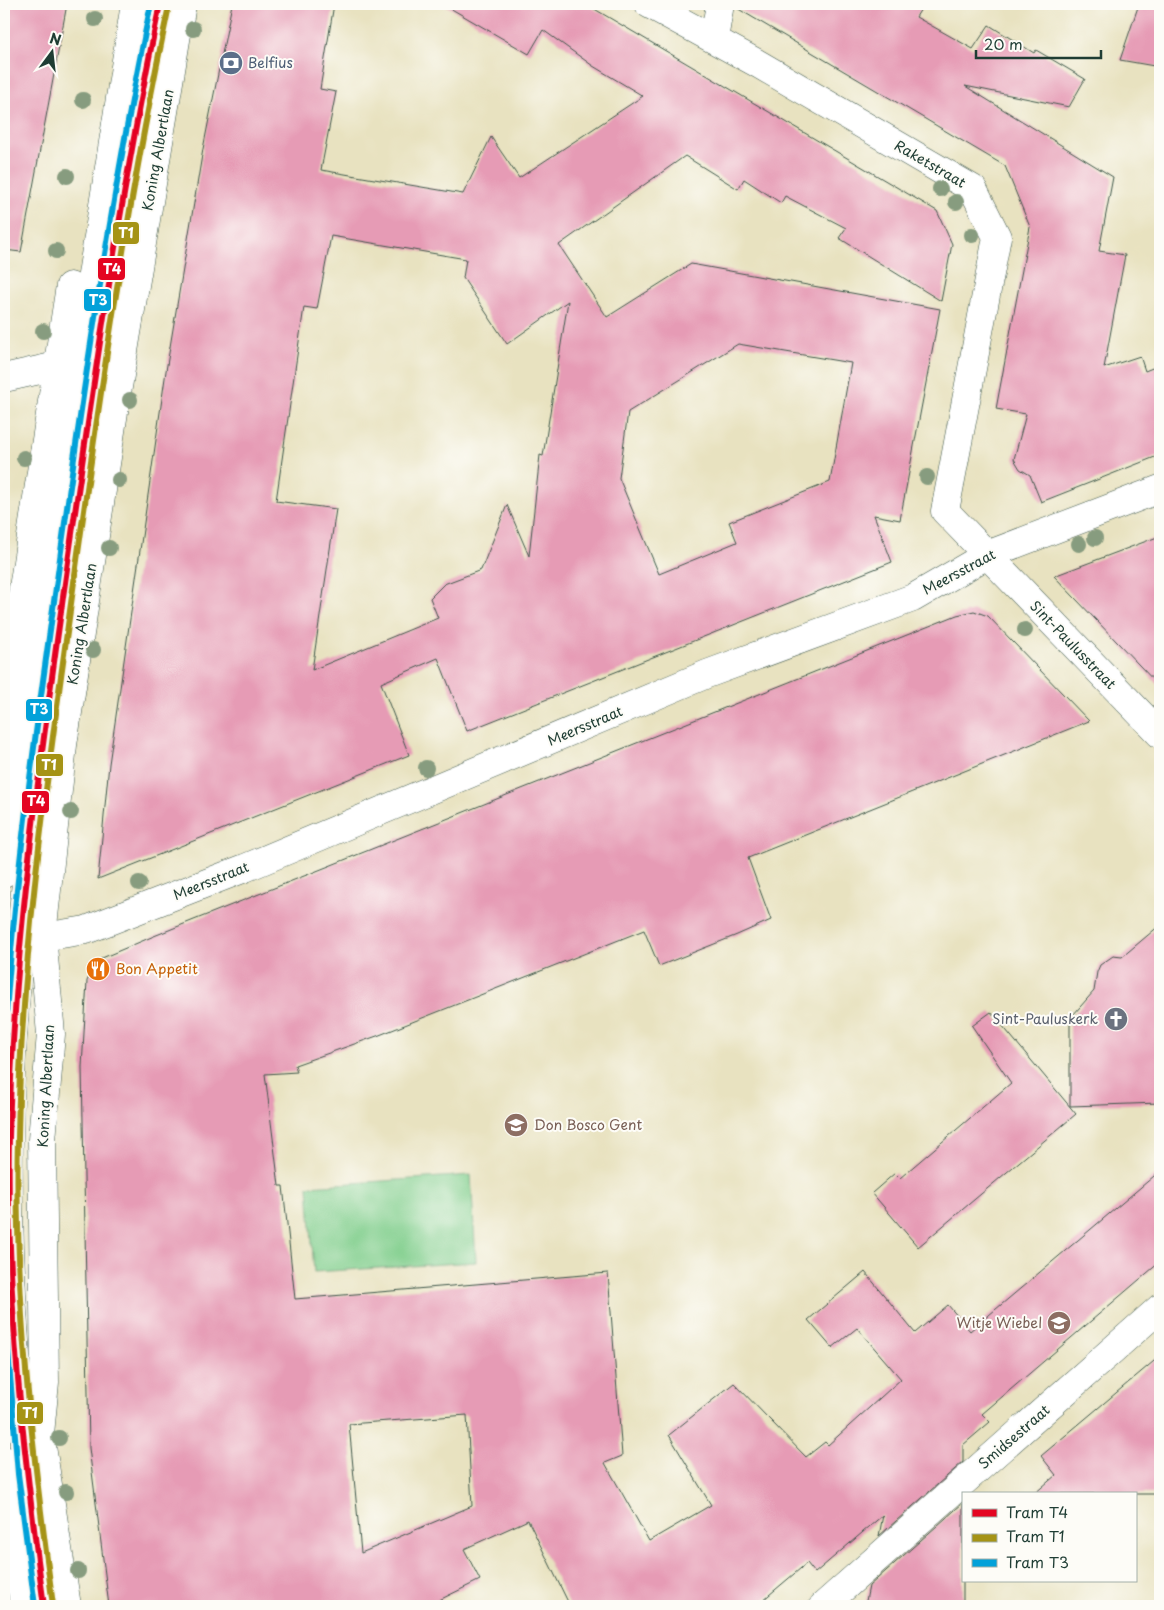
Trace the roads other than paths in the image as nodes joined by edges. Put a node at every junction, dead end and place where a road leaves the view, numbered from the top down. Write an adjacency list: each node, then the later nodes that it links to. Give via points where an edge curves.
1 (118, 4): 8 (street)
2 (135, 4): 14 (street, via 17,747)
3 (160, 4): 15 (street, via 92,388 42,750)
4 (182, 4): 15 (street, Koning Albertlaan, via 115,405 64,745)
5 (650, 4): 7 (street, Raketstraat)
6 (720, 4): 7 (street)
7 (714, 39): 11 (street, Raketstraat, via 973,189 997,236 945,511)
8 (57, 366): 9 (street); 12 (street)
9 (4, 378)
10 (1160, 489): 11 (street, Meersstraat)
11 (986, 556): 13 (street, Sint-Paulusstraat); 15 (street, Meersstraat, via 913,598 707,674 245,868 86,930)
12 (4, 710)
13 (1160, 734)
14 (4, 873)
15 (22, 940): 19 (street, via 11,1076 10,1262 22,1442); 20 (street, Koning Albertlaan, via 51,1034 42,1140 45,1382 40,1434)
16 (1160, 1308): 21 (street, Smidsestraat)
17 (4, 1460): 18 (street)
18 (24, 1606)
19 (44, 1606)
20 (67, 1606)
21 (822, 1606)

